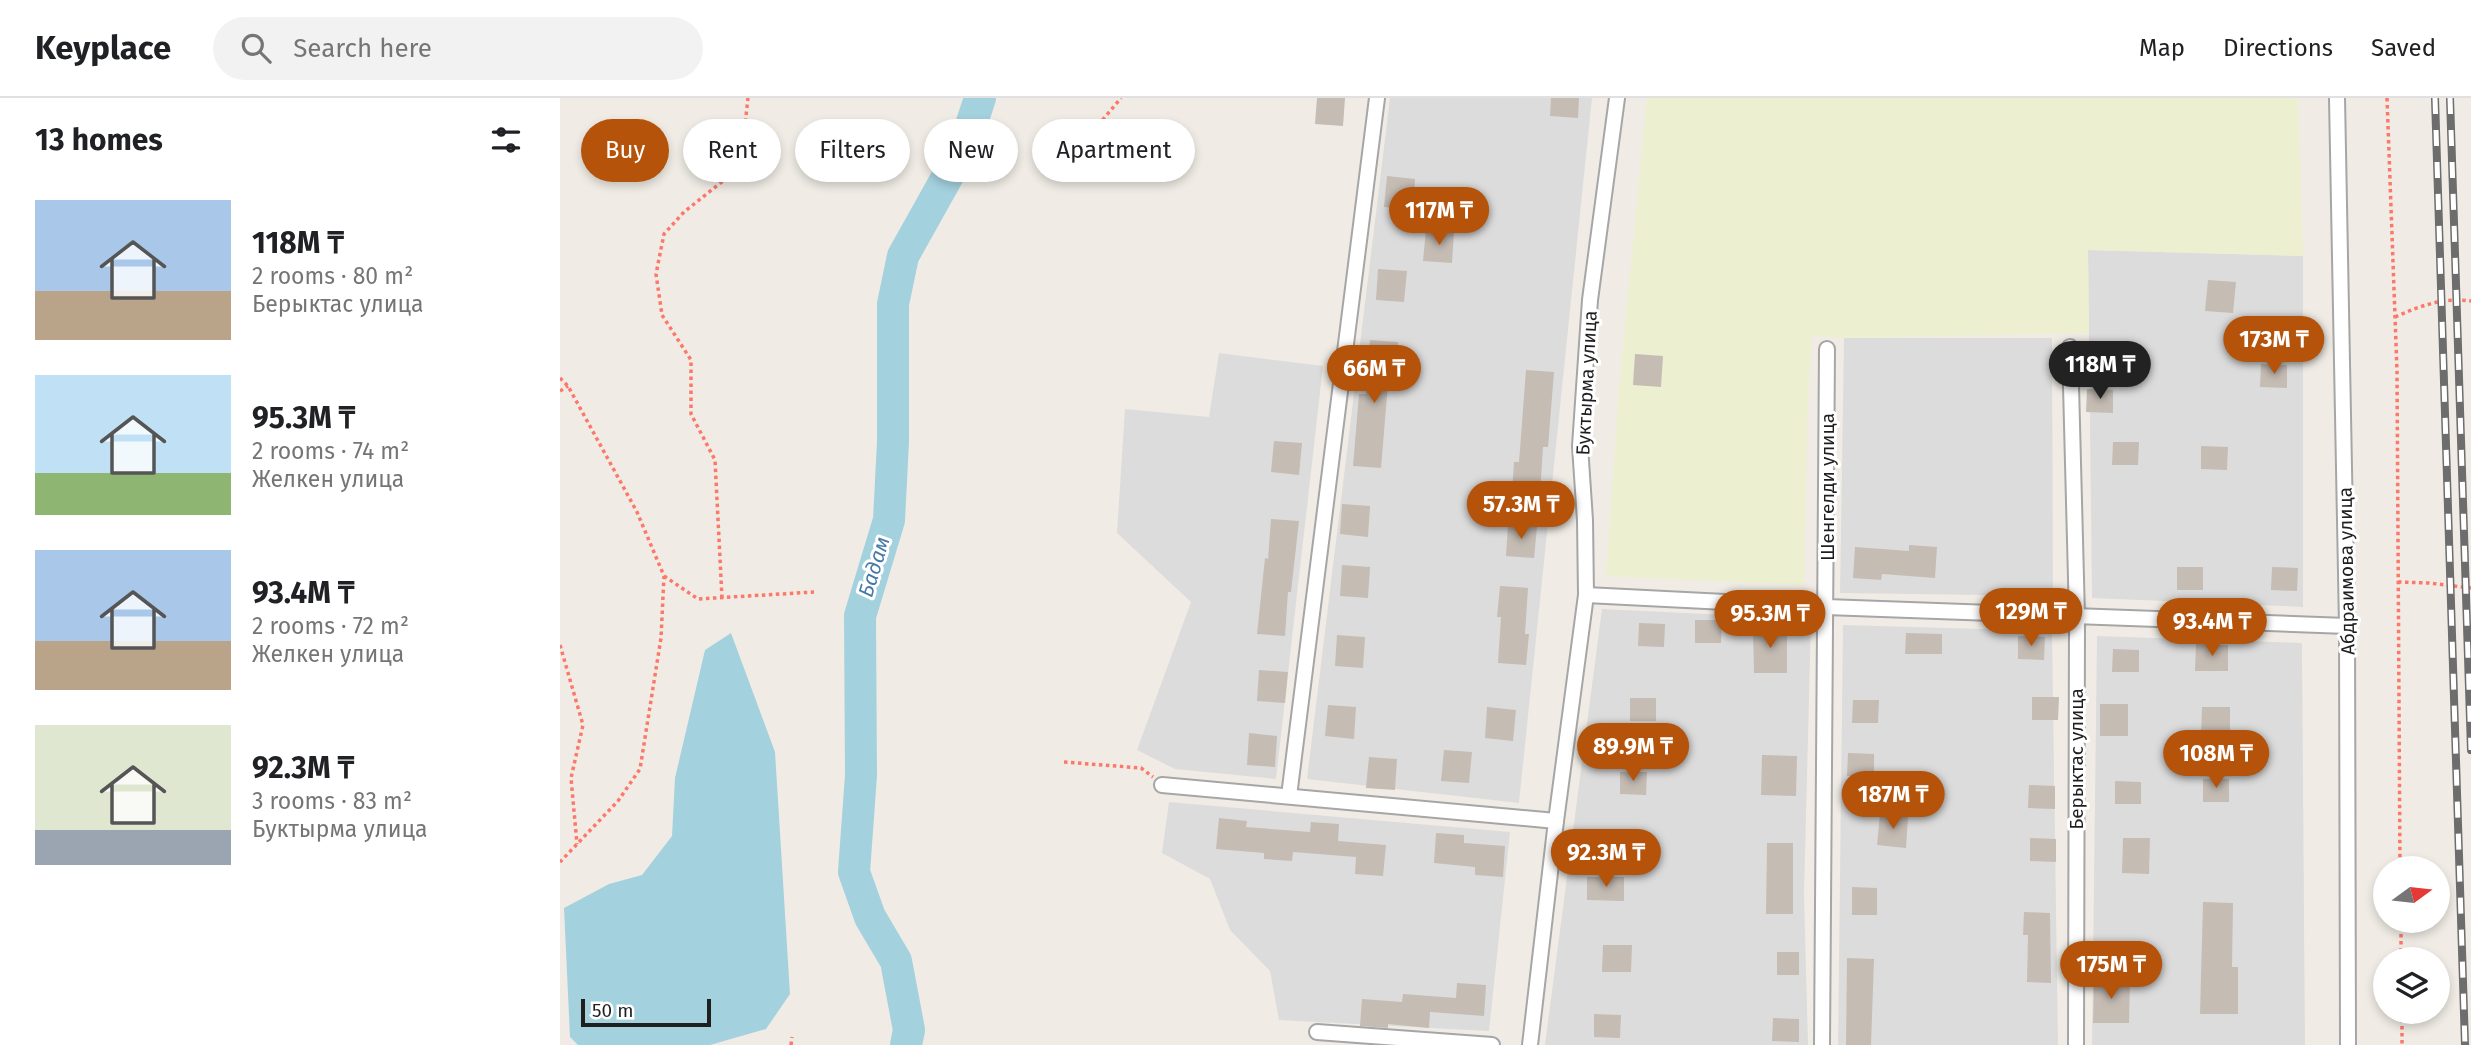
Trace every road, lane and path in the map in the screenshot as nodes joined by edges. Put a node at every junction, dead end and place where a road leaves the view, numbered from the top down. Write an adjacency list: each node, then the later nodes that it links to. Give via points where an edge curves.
1 (748, 98): 20 (path, via 743,142 733,173 664,234 656,274 662,315 691,360 691,414 715,460)
2 (1121, 98): 7 (path)
3 (1377, 98): 27 (street)
4 (1617, 98): 19 (street, Буктырма улица, via 1590,300 1580,446)
5 (2337, 98): 23 (street, Абдраимова улица)
6 (2387, 98): 9 (path)
7 (1103, 119)
8 (2471, 301): 9 (path, via 2424,304)
9 (2395, 317): 16 (path)
10 (2070, 347): 22 (street, Берыктас улица)
11 (1827, 349): 21 (street, Шенгелди улица)
12 (560, 377): 13 (path)
13 (568, 386): 14 (path); 15 (path, via 637,512)
14 (560, 391)
15 (664, 576): 20 (path, via 698,599); 29 (path, via 661,638 640,769 618,801)
16 (2398, 582): 17 (path); 30 (path)
17 (2471, 588)
18 (814, 592): 20 (path)
19 (1586, 595): 21 (street); 28 (street, Буктырма улица)
20 (722, 598)
21 (1826, 607): 22 (street); 38 (street, Шенгелди улица)
22 (2077, 617): 23 (street); 39 (street, Берыктас улица)
23 (2347, 626): 40 (street, Абдраимова улица)
24 (560, 645): 29 (path, via 583,725 571,778)
25 (1064, 762): 26 (path, via 1141,768)
26 (1162, 785): 27 (street)
27 (1289, 796): 28 (street)
28 (1556, 821): 37 (street, Буктырма улица)
29 (577, 844): 31 (path)
30 (2400, 856)
31 (560, 862)
32 (2402, 1024): 41 (path)
33 (1317, 1032): 36 (street)
34 (792, 1037): 35 (path)
35 (791, 1045)
36 (1492, 1045)
37 (1530, 1045)
38 (1822, 1045)
39 (2076, 1045)
40 (2347, 1045)
41 (2402, 1045)

